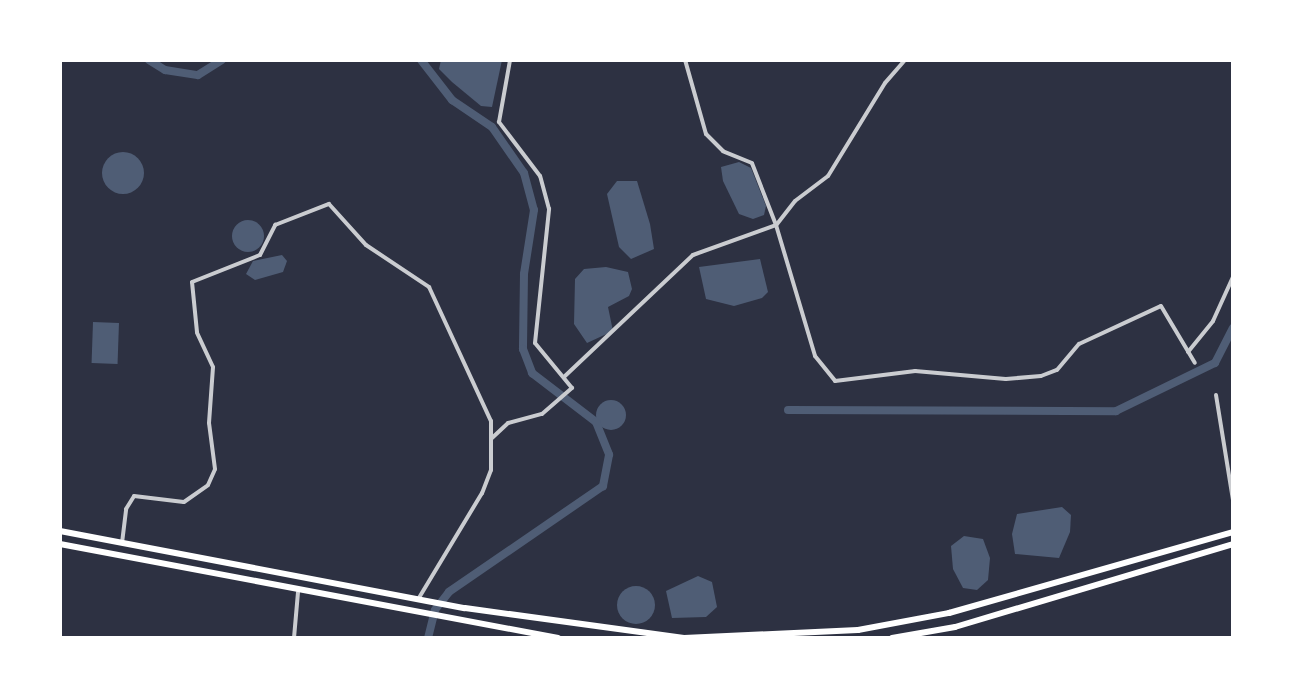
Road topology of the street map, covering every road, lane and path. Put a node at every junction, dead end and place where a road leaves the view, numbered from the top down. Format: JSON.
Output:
{"nodes":[{"id":1,"x":510,"y":60,"type":"edge"},
{"id":2,"x":685,"y":60,"type":"edge"},
{"id":3,"x":905,"y":60,"type":"edge"},
{"id":4,"x":776,"y":225,"type":"junction"},
{"id":5,"x":1233,"y":277,"type":"edge"},
{"id":6,"x":1188,"y":352,"type":"junction"},
{"id":7,"x":1195,"y":363,"type":"dead end"},
{"id":8,"x":565,"y":376,"type":"junction"},
{"id":9,"x":1216,"y":395,"type":"dead end"},
{"id":10,"x":492,"y":439,"type":"junction"},
{"id":11,"x":1233,"y":500,"type":"edge"},
{"id":12,"x":60,"y":531,"type":"edge"},
{"id":13,"x":1233,"y":532,"type":"edge"},
{"id":14,"x":122,"y":543,"type":"junction"},
{"id":15,"x":60,"y":544,"type":"edge"},
{"id":16,"x":1233,"y":544,"type":"edge"},
{"id":17,"x":298,"y":592,"type":"junction"},
{"id":18,"x":418,"y":600,"type":"junction"},
{"id":19,"x":294,"y":638,"type":"edge"},
{"id":20,"x":558,"y":638,"type":"edge"},
{"id":21,"x":892,"y":638,"type":"edge"}],
"edges":[{"from":1,"to":8,"type":"street"},
{"from":2,"to":4,"type":"street"},
{"from":3,"to":4,"type":"street"},
{"from":4,"to":6,"type":"street"},
{"from":4,"to":8,"type":"street"},
{"from":5,"to":6,"type":"street"},
{"from":6,"to":7,"type":"street"},
{"from":8,"to":10,"type":"street"},
{"from":9,"to":11,"type":"street"},
{"from":10,"to":14,"type":"street"},
{"from":10,"to":18,"type":"street"},
{"from":12,"to":14,"type":"highway"},
{"from":13,"to":18,"type":"highway"},
{"from":14,"to":18,"type":"highway"},
{"from":15,"to":17,"type":"highway"},
{"from":16,"to":21,"type":"highway"},
{"from":17,"to":19,"type":"street"},
{"from":17,"to":20,"type":"highway"}]}
